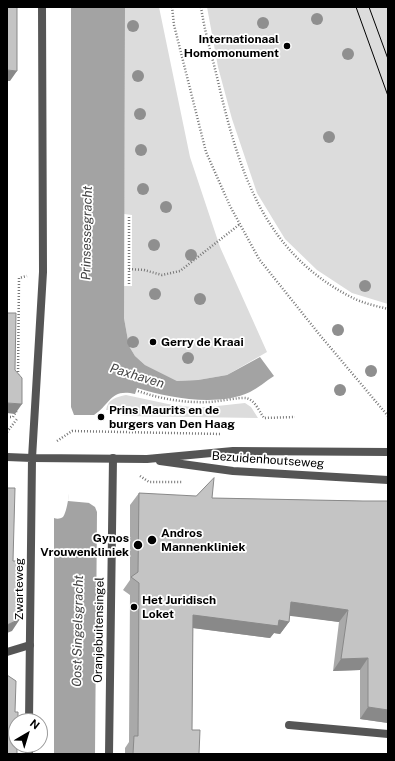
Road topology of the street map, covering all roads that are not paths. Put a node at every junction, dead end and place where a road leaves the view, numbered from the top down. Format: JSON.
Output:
{"nodes":[{"id":1,"x":42,"y":7,"type":"edge"},
{"id":2,"x":388,"y":452,"type":"edge"},
{"id":3,"x":7,"y":457,"type":"edge"},
{"id":4,"x":32,"y":458,"type":"junction"},
{"id":5,"x":113,"y":458,"type":"junction"},
{"id":6,"x":148,"y":459,"type":"junction"},
{"id":7,"x":388,"y":480,"type":"edge"},
{"id":8,"x":30,"y":645,"type":"junction"},
{"id":9,"x":7,"y":652,"type":"edge"},
{"id":10,"x":29,"y":713,"type":"edge"},
{"id":11,"x":289,"y":725,"type":"dead end"},
{"id":12,"x":388,"y":734,"type":"edge"},
{"id":13,"x":109,"y":754,"type":"edge"}],
"edges":[{"from":1,"to":4,"type":"street"},
{"from":2,"to":6,"type":"street","name":"Bezuidenhoutseweg"},
{"from":3,"to":4,"type":"street","name":"Bezuidenhoutseweg"},
{"from":4,"to":5,"type":"street","name":"Bezuidenhoutseweg"},
{"from":4,"to":8,"type":"street","name":"Zwarteweg"},
{"from":5,"to":6,"type":"street","name":"Bezuidenhoutseweg"},
{"from":5,"to":13,"type":"street","name":"Oranjebuitensingel"},
{"from":6,"to":7,"type":"street","name":"Bezuidenhoutseweg"},
{"from":8,"to":9,"type":"street"},
{"from":8,"to":10,"type":"street","name":"Zwarteweg"},
{"from":11,"to":12,"type":"street"}]}
